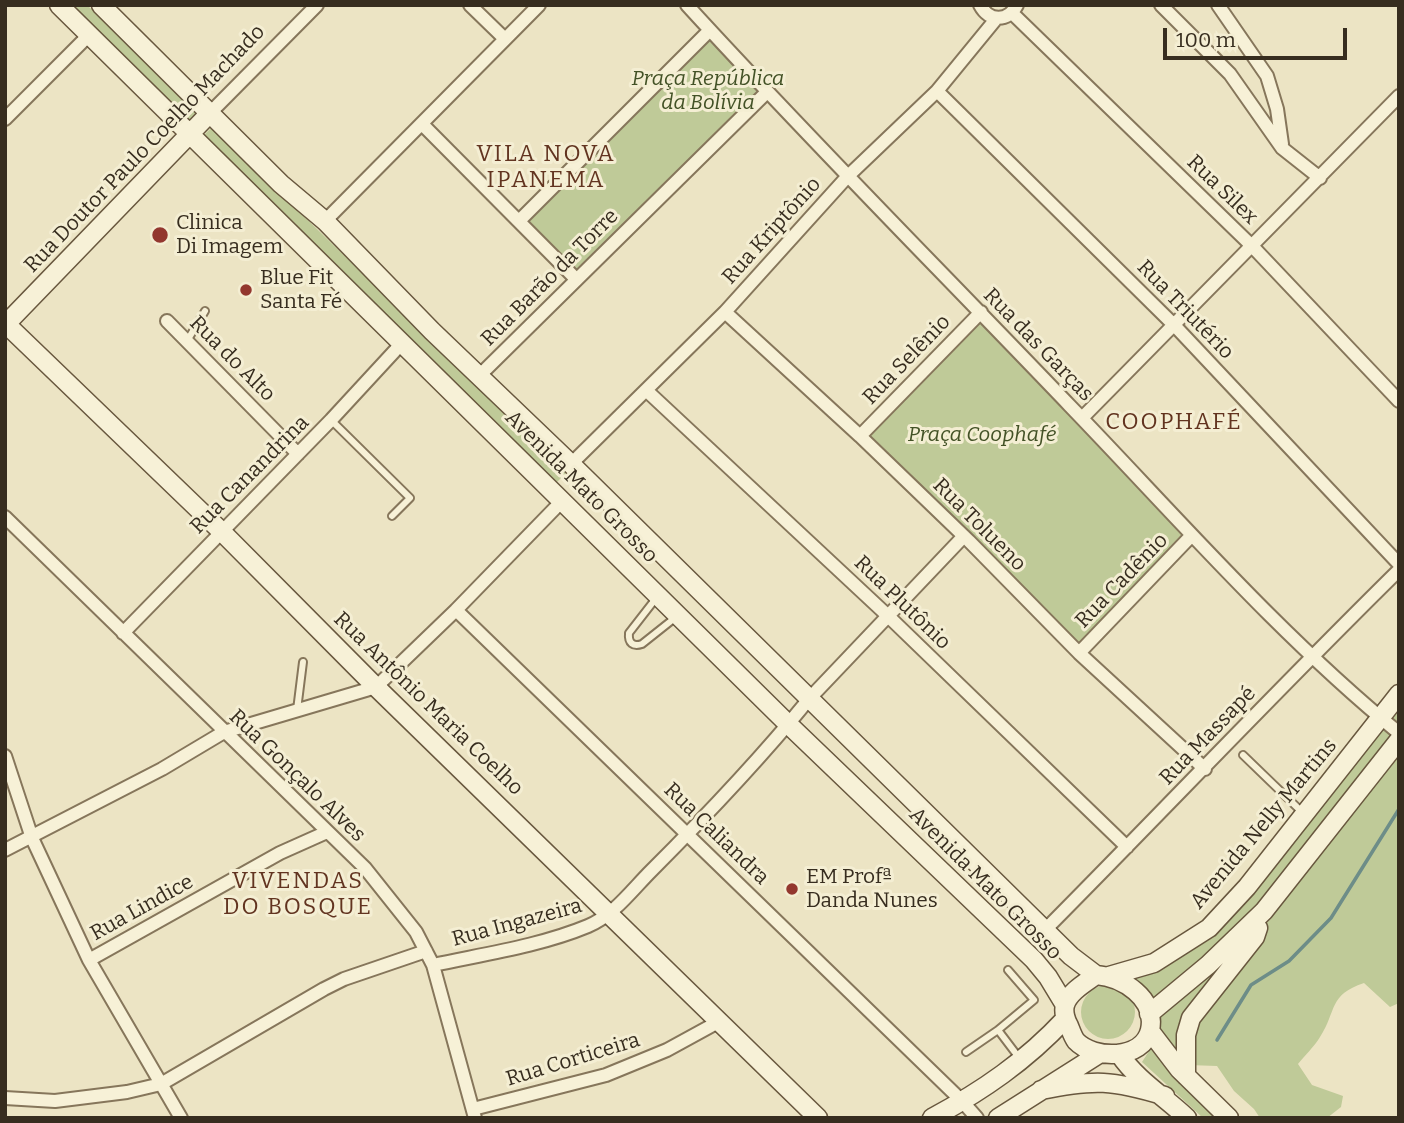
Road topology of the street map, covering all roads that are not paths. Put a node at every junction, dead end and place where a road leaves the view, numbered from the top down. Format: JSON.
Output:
{"nodes":[{"id":1,"x":59,"y":5,"type":"edge"},
{"id":2,"x":317,"y":5,"type":"edge"},
{"id":3,"x":470,"y":5,"type":"edge"},
{"id":4,"x":538,"y":5,"type":"edge"},
{"id":5,"x":687,"y":5,"type":"edge"},
{"id":6,"x":980,"y":5,"type":"edge"},
{"id":7,"x":1161,"y":5,"type":"edge"},
{"id":8,"x":1218,"y":5,"type":"edge"},
{"id":9,"x":107,"y":7,"type":"edge"},
{"id":10,"x":1015,"y":9,"type":"edge"},
{"id":11,"x":996,"y":19,"type":"junction"},
{"id":12,"x":710,"y":30,"type":"junction"},
{"id":13,"x":90,"y":34,"type":"junction"},
{"id":14,"x":505,"y":39,"type":"junction"},
{"id":15,"x":937,"y":91,"type":"junction"},
{"id":16,"x":767,"y":92,"type":"junction"},
{"id":17,"x":1399,"y":96,"type":"edge"},
{"id":18,"x":210,"y":113,"type":"junction"},
{"id":19,"x":5,"y":119,"type":"edge"},
{"id":20,"x":422,"y":124,"type":"junction"},
{"id":21,"x":189,"y":135,"type":"junction"},
{"id":22,"x":1282,"y":148,"type":"junction"},
{"id":23,"x":847,"y":177,"type":"junction"},
{"id":24,"x":1320,"y":178,"type":"junction"},
{"id":25,"x":325,"y":221,"type":"junction"},
{"id":26,"x":519,"y":221,"type":"junction"},
{"id":27,"x":1253,"y":247,"type":"junction"},
{"id":28,"x":576,"y":279,"type":"junction"},
{"id":29,"x":205,"y":311,"type":"dead end"},
{"id":30,"x":725,"y":312,"type":"junction"},
{"id":31,"x":981,"y":312,"type":"junction"},
{"id":32,"x":167,"y":321,"type":"dead end"},
{"id":33,"x":6,"y":324,"type":"edge"},
{"id":34,"x":1175,"y":326,"type":"junction"},
{"id":35,"x":432,"y":331,"type":"junction"},
{"id":36,"x":187,"y":341,"type":"junction"},
{"id":37,"x":403,"y":342,"type":"junction"},
{"id":38,"x":480,"y":375,"type":"junction"},
{"id":39,"x":647,"y":391,"type":"junction"},
{"id":40,"x":1399,"y":401,"type":"edge"},
{"id":41,"x":1082,"y":418,"type":"junction"},
{"id":42,"x":331,"y":420,"type":"junction"},
{"id":43,"x":860,"y":436,"type":"junction"},
{"id":44,"x":298,"y":454,"type":"junction"},
{"id":45,"x":571,"y":464,"type":"junction"},
{"id":46,"x":533,"y":472,"type":"junction"},
{"id":47,"x":563,"y":500,"type":"junction"},
{"id":48,"x":392,"y":516,"type":"dead end"},
{"id":49,"x":5,"y":517,"type":"edge"},
{"id":50,"x":221,"y":531,"type":"junction"},
{"id":51,"x":1192,"y":535,"type":"junction"},
{"id":52,"x":964,"y":536,"type":"junction"},
{"id":53,"x":1399,"y":564,"type":"edge"},
{"id":54,"x":1399,"y":570,"type":"edge"},
{"id":55,"x":659,"y":596,"type":"junction"},
{"id":56,"x":456,"y":610,"type":"junction"},
{"id":57,"x":678,"y":615,"type":"junction"},
{"id":58,"x":887,"y":615,"type":"junction"},
{"id":59,"x":123,"y":633,"type":"junction"},
{"id":60,"x":1079,"y":653,"type":"junction"},
{"id":61,"x":1311,"y":656,"type":"junction"},
{"id":62,"x":303,"y":662,"type":"dead end"},
{"id":63,"x":376,"y":687,"type":"junction"},
{"id":64,"x":1399,"y":694,"type":"edge"},
{"id":65,"x":809,"y":699,"type":"junction"},
{"id":66,"x":297,"y":710,"type":"junction"},
{"id":67,"x":1380,"y":718,"type":"junction"},
{"id":68,"x":789,"y":725,"type":"junction"},
{"id":69,"x":224,"y":732,"type":"junction"},
{"id":70,"x":1399,"y":733,"type":"edge"},
{"id":71,"x":1399,"y":740,"type":"edge"},
{"id":72,"x":1243,"y":755,"type":"dead end"},
{"id":73,"x":5,"y":756,"type":"edge"},
{"id":74,"x":1205,"y":769,"type":"junction"},
{"id":75,"x":1305,"y":814,"type":"junction"},
{"id":76,"x":327,"y":832,"type":"junction"},
{"id":77,"x":688,"y":834,"type":"junction"},
{"id":78,"x":32,"y":838,"type":"junction"},
{"id":79,"x":1127,"y":847,"type":"junction"},
{"id":80,"x":5,"y":850,"type":"edge"},
{"id":81,"x":1264,"y":911,"type":"junction"},
{"id":82,"x":610,"y":913,"type":"junction"},
{"id":83,"x":1045,"y":930,"type":"junction"},
{"id":84,"x":426,"y":951,"type":"junction"},
{"id":85,"x":89,"y":960,"type":"junction"},
{"id":86,"x":433,"y":965,"type":"junction"},
{"id":87,"x":1008,"y":970,"type":"dead end"},
{"id":88,"x":1102,"y":976,"type":"junction"},
{"id":89,"x":1065,"y":1012,"type":"junction"},
{"id":90,"x":720,"y":1021,"type":"junction"},
{"id":91,"x":1149,"y":1023,"type":"junction"},
{"id":92,"x":998,"y":1030,"type":"junction"},
{"id":93,"x":966,"y":1052,"type":"dead end"},
{"id":94,"x":1098,"y":1054,"type":"junction"},
{"id":95,"x":1120,"y":1055,"type":"junction"},
{"id":96,"x":1022,"y":1060,"type":"junction"},
{"id":97,"x":1186,"y":1076,"type":"junction"},
{"id":98,"x":161,"y":1084,"type":"junction"},
{"id":99,"x":1041,"y":1090,"type":"junction"},
{"id":100,"x":1165,"y":1096,"type":"junction"},
{"id":101,"x":5,"y":1098,"type":"edge"},
{"id":102,"x":962,"y":1101,"type":"junction"},
{"id":103,"x":474,"y":1114,"type":"edge"},
{"id":104,"x":181,"y":1118,"type":"edge"},
{"id":105,"x":818,"y":1118,"type":"edge"},
{"id":106,"x":932,"y":1118,"type":"edge"},
{"id":107,"x":977,"y":1118,"type":"edge"},
{"id":108,"x":998,"y":1118,"type":"edge"},
{"id":109,"x":1187,"y":1118,"type":"edge"},
{"id":110,"x":1229,"y":1118,"type":"edge"}],
"edges":[{"from":1,"to":13,"type":"main road","name":"Avenida Mato Grosso"},
{"from":2,"to":18,"type":"street","name":"Rua Doutor Paulo Coelho Machado"},
{"from":3,"to":14,"type":"street"},
{"from":4,"to":14,"type":"street"},
{"from":5,"to":12,"type":"street","name":"Rua das Garças"},
{"from":6,"to":11,"type":"street"},
{"from":7,"to":22,"type":"street"},
{"from":8,"to":22,"type":"street"},
{"from":9,"to":18,"type":"main road","name":"Avenida Mato Grosso"},
{"from":10,"to":11,"type":"street"},
{"from":10,"to":27,"type":"street","name":"Rua Silex"},
{"from":11,"to":15,"type":"street","name":"Rua Kriptônio"},
{"from":12,"to":16,"type":"street","name":"Rua das Garças"},
{"from":12,"to":26,"type":"street"},
{"from":13,"to":19,"type":"street"},
{"from":13,"to":21,"type":"main road","name":"Avenida Mato Grosso"},
{"from":14,"to":20,"type":"street"},
{"from":15,"to":23,"type":"street","name":"Rua Kriptônio"},
{"from":15,"to":34,"type":"street","name":"Rua Triutério"},
{"from":16,"to":23,"type":"street","name":"Rua das Garças"},
{"from":16,"to":28,"type":"street","name":"Rua Barão da Torre"},
{"from":17,"to":24,"type":"street"},
{"from":18,"to":21,"type":"main road","name":"Rua Doutor Paulo Coelho Machado"},
{"from":18,"to":25,"type":"main road","name":"Avenida Mato Grosso"},
{"from":20,"to":25,"type":"street"},
{"from":20,"to":26,"type":"street"},
{"from":21,"to":33,"type":"main road","name":"Rua Doutor Paulo Coelho Machado"},
{"from":21,"to":37,"type":"main road","name":"Avenida Mato Grosso"},
{"from":22,"to":24,"type":"street"},
{"from":23,"to":30,"type":"street","name":"Rua Kriptônio"},
{"from":23,"to":31,"type":"street","name":"Rua das Garças"},
{"from":24,"to":27,"type":"street"},
{"from":25,"to":35,"type":"main road","name":"Avenida Mato Grosso"},
{"from":26,"to":28,"type":"street"},
{"from":27,"to":34,"type":"street"},
{"from":27,"to":40,"type":"street","name":"Rua Silex"},
{"from":28,"to":38,"type":"street","name":"Rua Barão da Torre"},
{"from":29,"to":36,"type":"lane"},
{"from":30,"to":39,"type":"street","name":"Rua Kriptônio"},
{"from":30,"to":43,"type":"street","name":"Rua Tolueno"},
{"from":31,"to":41,"type":"street","name":"Rua das Garças"},
{"from":31,"to":43,"type":"street","name":"Rua Selênio"},
{"from":32,"to":36,"type":"street","name":"Rua do Alto"},
{"from":33,"to":50,"type":"main road","name":"Rua Antônio Maria Coelho"},
{"from":34,"to":41,"type":"street"},
{"from":34,"to":53,"type":"street","name":"Rua Triutério"},
{"from":35,"to":37,"type":"main road"},
{"from":35,"to":38,"type":"main road","name":"Avenida Mato Grosso"},
{"from":36,"to":44,"type":"street","name":"Rua do Alto"},
{"from":37,"to":42,"type":"street","name":"Rua Canandrina"},
{"from":37,"to":46,"type":"main road","name":"Avenida Mato Grosso"},
{"from":38,"to":45,"type":"main road","name":"Avenida Mato Grosso"},
{"from":39,"to":45,"type":"street","name":"Rua Kriptônio"},
{"from":39,"to":58,"type":"street","name":"Rua Plutônio"},
{"from":41,"to":51,"type":"street","name":"Rua das Garças"},
{"from":42,"to":44,"type":"street","name":"Rua Canandrina"},
{"from":42,"to":48,"type":"lane"},
{"from":43,"to":52,"type":"street","name":"Rua Tolueno"},
{"from":44,"to":50,"type":"street","name":"Rua Canandrina"},
{"from":45,"to":46,"type":"main road"},
{"from":45,"to":65,"type":"main road","name":"Avenida Mato Grosso"},
{"from":46,"to":47,"type":"main road","name":"Avenida Mato Grosso"},
{"from":47,"to":55,"type":"main road","name":"Avenida Mato Grosso"},
{"from":47,"to":56,"type":"street"},
{"from":49,"to":59,"type":"street","name":"Rua Gonçalo Alves"},
{"from":50,"to":59,"type":"street","name":"Rua Canandrina"},
{"from":50,"to":63,"type":"main road","name":"Rua Antônio Maria Coelho"},
{"from":51,"to":60,"type":"street","name":"Rua Cadênio"},
{"from":51,"to":61,"type":"street","name":"Rua das Garças"},
{"from":52,"to":58,"type":"street","name":"Rua Ingazeira"},
{"from":52,"to":60,"type":"street","name":"Rua Tolueno"},
{"from":54,"to":61,"type":"street","name":"Rua Massapé"},
{"from":55,"to":57,"type":"main road","name":"Avenida Mato Grosso"},
{"from":55,"to":57,"type":"lane"},
{"from":56,"to":63,"type":"street"},
{"from":56,"to":77,"type":"street","name":"Rua Caliandra"},
{"from":57,"to":68,"type":"main road","name":"Avenida Mato Grosso"},
{"from":58,"to":65,"type":"street","name":"Rua Ingazeira"},
{"from":58,"to":79,"type":"street","name":"Rua Plutônio"},
{"from":59,"to":69,"type":"street","name":"Rua Gonçalo Alves"},
{"from":60,"to":74,"type":"street","name":"Rua Tolueno"},
{"from":61,"to":67,"type":"street","name":"Rua das Garças"},
{"from":61,"to":74,"type":"street","name":"Rua Massapé"},
{"from":62,"to":66,"type":"lane"},
{"from":63,"to":66,"type":"street"},
{"from":63,"to":82,"type":"main road","name":"Rua Antônio Maria Coelho"},
{"from":64,"to":67,"type":"main road","name":"Avenida Nelly Martins"},
{"from":65,"to":68,"type":"street","name":"Rua Ingazeira"},
{"from":65,"to":83,"type":"main road","name":"Avenida Mato Grosso"},
{"from":66,"to":69,"type":"street"},
{"from":67,"to":70,"type":"street","name":"Rua das Garças"},
{"from":67,"to":75,"type":"main road","name":"Avenida Nelly Martins"},
{"from":68,"to":77,"type":"street","name":"Rua Ingazeira"},
{"from":68,"to":89,"type":"main road","name":"Avenida Mato Grosso"},
{"from":69,"to":76,"type":"street","name":"Rua Gonçalo Alves"},
{"from":69,"to":78,"type":"street"},
{"from":71,"to":81,"type":"main road"},
{"from":72,"to":75,"type":"lane"},
{"from":73,"to":78,"type":"street"},
{"from":74,"to":79,"type":"street","name":"Rua Massapé"},
{"from":75,"to":88,"type":"main road","name":"Avenida Nelly Martins"},
{"from":76,"to":84,"type":"street","name":"Rua Gonçalo Alves"},
{"from":76,"to":85,"type":"street","name":"Rua Lindice"},
{"from":77,"to":82,"type":"street","name":"Rua Ingazeira"},
{"from":77,"to":102,"type":"street","name":"Rua Caliandra"},
{"from":78,"to":80,"type":"street"},
{"from":78,"to":85,"type":"street"},
{"from":79,"to":83,"type":"street","name":"Rua Massapé"},
{"from":81,"to":91,"type":"main road"},
{"from":81,"to":97,"type":"main road"},
{"from":82,"to":86,"type":"street","name":"Rua Ingazeira"},
{"from":82,"to":90,"type":"main road","name":"Rua Antônio Maria Coelho"},
{"from":83,"to":88,"type":"main road","name":"Avenida Mato Grosso"},
{"from":84,"to":86,"type":"street","name":"Rua Gonçalo Alves"},
{"from":84,"to":98,"type":"street","name":"Rua Ingazeira"},
{"from":85,"to":98,"type":"street"},
{"from":86,"to":103,"type":"street","name":"Rua Gonçalo Alves"},
{"from":87,"to":92,"type":"lane"},
{"from":88,"to":89,"type":"main road"},
{"from":88,"to":91,"type":"main road"},
{"from":89,"to":94,"type":"main road"},
{"from":89,"to":96,"type":"main road"},
{"from":90,"to":103,"type":"street","name":"Rua Corticeira"},
{"from":90,"to":105,"type":"main road","name":"Rua Antônio Maria Coelho"},
{"from":91,"to":95,"type":"main road"},
{"from":91,"to":97,"type":"main road"},
{"from":92,"to":93,"type":"lane"},
{"from":92,"to":96,"type":"lane"},
{"from":94,"to":95,"type":"main road"},
{"from":94,"to":99,"type":"main road"},
{"from":95,"to":100,"type":"main road"},
{"from":96,"to":102,"type":"main road"},
{"from":97,"to":110,"type":"main road"},
{"from":98,"to":101,"type":"street","name":"Rua Ingazeira"},
{"from":98,"to":104,"type":"street"},
{"from":99,"to":100,"type":"main road"},
{"from":99,"to":108,"type":"main road"},
{"from":100,"to":109,"type":"main road"},
{"from":102,"to":106,"type":"main road"},
{"from":102,"to":107,"type":"street","name":"Rua Caliandra"}]}
